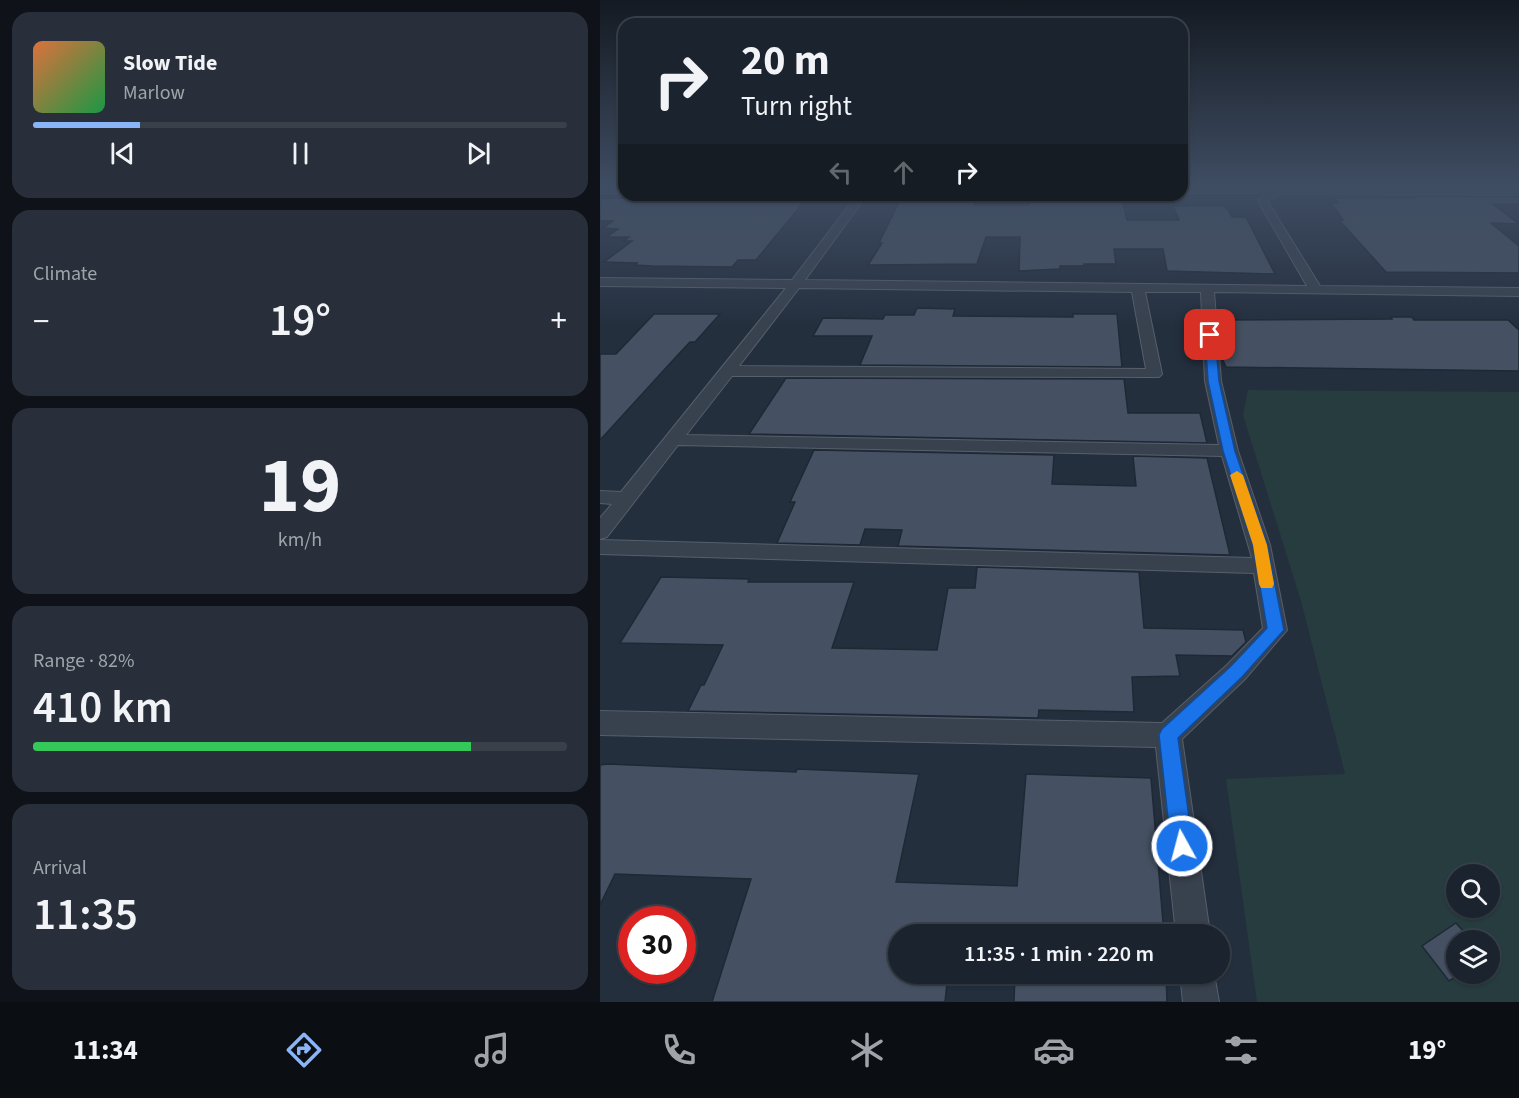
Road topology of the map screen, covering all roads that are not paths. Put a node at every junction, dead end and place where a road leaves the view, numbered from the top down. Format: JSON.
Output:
{"nodes":[{"id":1,"x":834,"y":233,"type":"edge"},
{"id":2,"x":1282,"y":233,"type":"edge"},
{"id":3,"x":600,"y":282,"type":"edge"},
{"id":4,"x":796,"y":284,"type":"junction"},
{"id":5,"x":1138,"y":288,"type":"junction"},
{"id":6,"x":1207,"y":289,"type":"junction"},
{"id":7,"x":1315,"y":290,"type":"junction"},
{"id":8,"x":1519,"y":292,"type":"edge"},
{"id":9,"x":727,"y":371,"type":"junction"},
{"id":10,"x":672,"y":440,"type":"junction"},
{"id":11,"x":1229,"y":451,"type":"junction"},
{"id":12,"x":600,"y":497,"type":"edge"},
{"id":13,"x":625,"y":498,"type":"junction"},
{"id":14,"x":600,"y":532,"type":"edge"},
{"id":15,"x":600,"y":547,"type":"edge"},
{"id":16,"x":1263,"y":566,"type":"junction"},
{"id":17,"x":600,"y":723,"type":"edge"},
{"id":18,"x":1168,"y":735,"type":"junction"},
{"id":19,"x":1192,"y":924,"type":"edge"},
{"id":20,"x":1198,"y":984,"type":"edge"},
{"id":21,"x":1201,"y":1002,"type":"edge"}],
"edges":[{"from":1,"to":4,"type":"street"},
{"from":2,"to":7,"type":"street"},
{"from":3,"to":4,"type":"street"},
{"from":4,"to":5,"type":"street"},
{"from":4,"to":9,"type":"street"},
{"from":5,"to":6,"type":"street"},
{"from":5,"to":9,"type":"street"},
{"from":6,"to":7,"type":"street"},
{"from":6,"to":11,"type":"street"},
{"from":7,"to":8,"type":"street"},
{"from":9,"to":10,"type":"street"},
{"from":10,"to":11,"type":"street"},
{"from":10,"to":13,"type":"street"},
{"from":11,"to":16,"type":"street"},
{"from":12,"to":13,"type":"street"},
{"from":13,"to":14,"type":"street"},
{"from":15,"to":16,"type":"street"},
{"from":16,"to":18,"type":"street"},
{"from":17,"to":18,"type":"street"},
{"from":18,"to":19,"type":"street"},
{"from":20,"to":21,"type":"street"}]}
